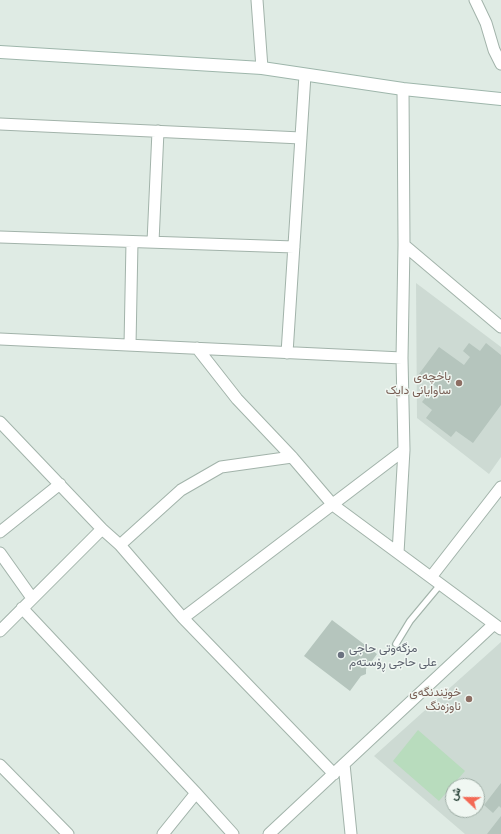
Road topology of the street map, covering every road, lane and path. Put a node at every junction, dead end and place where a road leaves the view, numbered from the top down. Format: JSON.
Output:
{"nodes":[{"id":1,"x":257,"y":0,"type":"edge"},
{"id":2,"x":475,"y":0,"type":"edge"},
{"id":3,"x":498,"y":49,"type":"edge"},
{"id":4,"x":0,"y":52,"type":"edge"},
{"id":5,"x":501,"y":64,"type":"edge"},
{"id":6,"x":262,"y":68,"type":"junction"},
{"id":7,"x":305,"y":75,"type":"junction"},
{"id":8,"x":403,"y":89,"type":"junction"},
{"id":9,"x":501,"y":99,"type":"edge"},
{"id":10,"x":0,"y":124,"type":"edge"},
{"id":11,"x":158,"y":131,"type":"junction"},
{"id":12,"x":301,"y":138,"type":"junction"},
{"id":13,"x":0,"y":237,"type":"edge"},
{"id":14,"x":132,"y":242,"type":"junction"},
{"id":15,"x":153,"y":242,"type":"junction"},
{"id":16,"x":404,"y":245,"type":"junction"},
{"id":17,"x":294,"y":247,"type":"junction"},
{"id":18,"x":501,"y":327,"type":"edge"},
{"id":19,"x":0,"y":339,"type":"edge"},
{"id":20,"x":130,"y":346,"type":"junction"},
{"id":21,"x":197,"y":348,"type":"junction"},
{"id":22,"x":287,"y":353,"type":"junction"},
{"id":23,"x":402,"y":358,"type":"junction"},
{"id":24,"x":0,"y":422,"type":"edge"},
{"id":25,"x":404,"y":450,"type":"junction"},
{"id":26,"x":292,"y":457,"type":"junction"},
{"id":27,"x":60,"y":484,"type":"junction"},
{"id":28,"x":501,"y":487,"type":"edge"},
{"id":29,"x":333,"y":505,"type":"junction"},
{"id":30,"x":102,"y":529,"type":"junction"},
{"id":31,"x":0,"y":532,"type":"edge"},
{"id":32,"x":120,"y":545,"type":"junction"},
{"id":33,"x":0,"y":553,"type":"edge"},
{"id":34,"x":398,"y":554,"type":"junction"},
{"id":35,"x":430,"y":577,"type":"junction"},
{"id":36,"x":440,"y":585,"type":"junction"},
{"id":37,"x":32,"y":598,"type":"junction"},
{"id":38,"x":22,"y":608,"type":"junction"},
{"id":39,"x":183,"y":618,"type":"junction"},
{"id":40,"x":498,"y":627,"type":"edge"},
{"id":41,"x":0,"y":631,"type":"edge"},
{"id":42,"x":396,"y":644,"type":"dead end"},
{"id":43,"x":344,"y":764,"type":"junction"},
{"id":44,"x":0,"y":765,"type":"edge"},
{"id":45,"x":334,"y":774,"type":"junction"},
{"id":46,"x":196,"y":793,"type":"junction"},
{"id":47,"x":68,"y":834,"type":"edge"},
{"id":48,"x":163,"y":834,"type":"edge"},
{"id":49,"x":233,"y":834,"type":"edge"},
{"id":50,"x":269,"y":834,"type":"edge"},
{"id":51,"x":351,"y":834,"type":"edge"}],
"edges":[{"from":1,"to":6,"type":"street"},
{"from":2,"to":3,"type":"street"},
{"from":3,"to":5,"type":"street"},
{"from":4,"to":6,"type":"street"},
{"from":6,"to":7,"type":"street"},
{"from":7,"to":8,"type":"street"},
{"from":7,"to":12,"type":"street"},
{"from":8,"to":9,"type":"street"},
{"from":8,"to":16,"type":"street"},
{"from":10,"to":11,"type":"street"},
{"from":11,"to":12,"type":"street"},
{"from":11,"to":15,"type":"street"},
{"from":12,"to":17,"type":"street"},
{"from":13,"to":14,"type":"street"},
{"from":14,"to":15,"type":"street"},
{"from":14,"to":20,"type":"street"},
{"from":15,"to":17,"type":"street"},
{"from":16,"to":18,"type":"street"},
{"from":16,"to":23,"type":"street"},
{"from":17,"to":22,"type":"street"},
{"from":19,"to":20,"type":"street"},
{"from":20,"to":21,"type":"street"},
{"from":21,"to":22,"type":"street"},
{"from":21,"to":26,"type":"street"},
{"from":22,"to":23,"type":"street"},
{"from":23,"to":25,"type":"street"},
{"from":24,"to":27,"type":"street"},
{"from":25,"to":29,"type":"street"},
{"from":25,"to":34,"type":"street"},
{"from":26,"to":29,"type":"street"},
{"from":26,"to":32,"type":"street"},
{"from":27,"to":30,"type":"street"},
{"from":27,"to":31,"type":"street"},
{"from":28,"to":35,"type":"street"},
{"from":29,"to":34,"type":"street"},
{"from":29,"to":39,"type":"street"},
{"from":30,"to":32,"type":"street"},
{"from":30,"to":37,"type":"street"},
{"from":32,"to":39,"type":"street"},
{"from":33,"to":37,"type":"street"},
{"from":34,"to":35,"type":"street"},
{"from":35,"to":36,"type":"street"},
{"from":36,"to":40,"type":"street"},
{"from":36,"to":42,"type":"lane"},
{"from":37,"to":38,"type":"street"},
{"from":38,"to":41,"type":"street"},
{"from":38,"to":46,"type":"street"},
{"from":39,"to":45,"type":"street"},
{"from":40,"to":43,"type":"street"},
{"from":43,"to":45,"type":"street"},
{"from":43,"to":51,"type":"street"},
{"from":44,"to":47,"type":"street"},
{"from":45,"to":50,"type":"street"},
{"from":46,"to":48,"type":"street"},
{"from":46,"to":49,"type":"street"}]}
